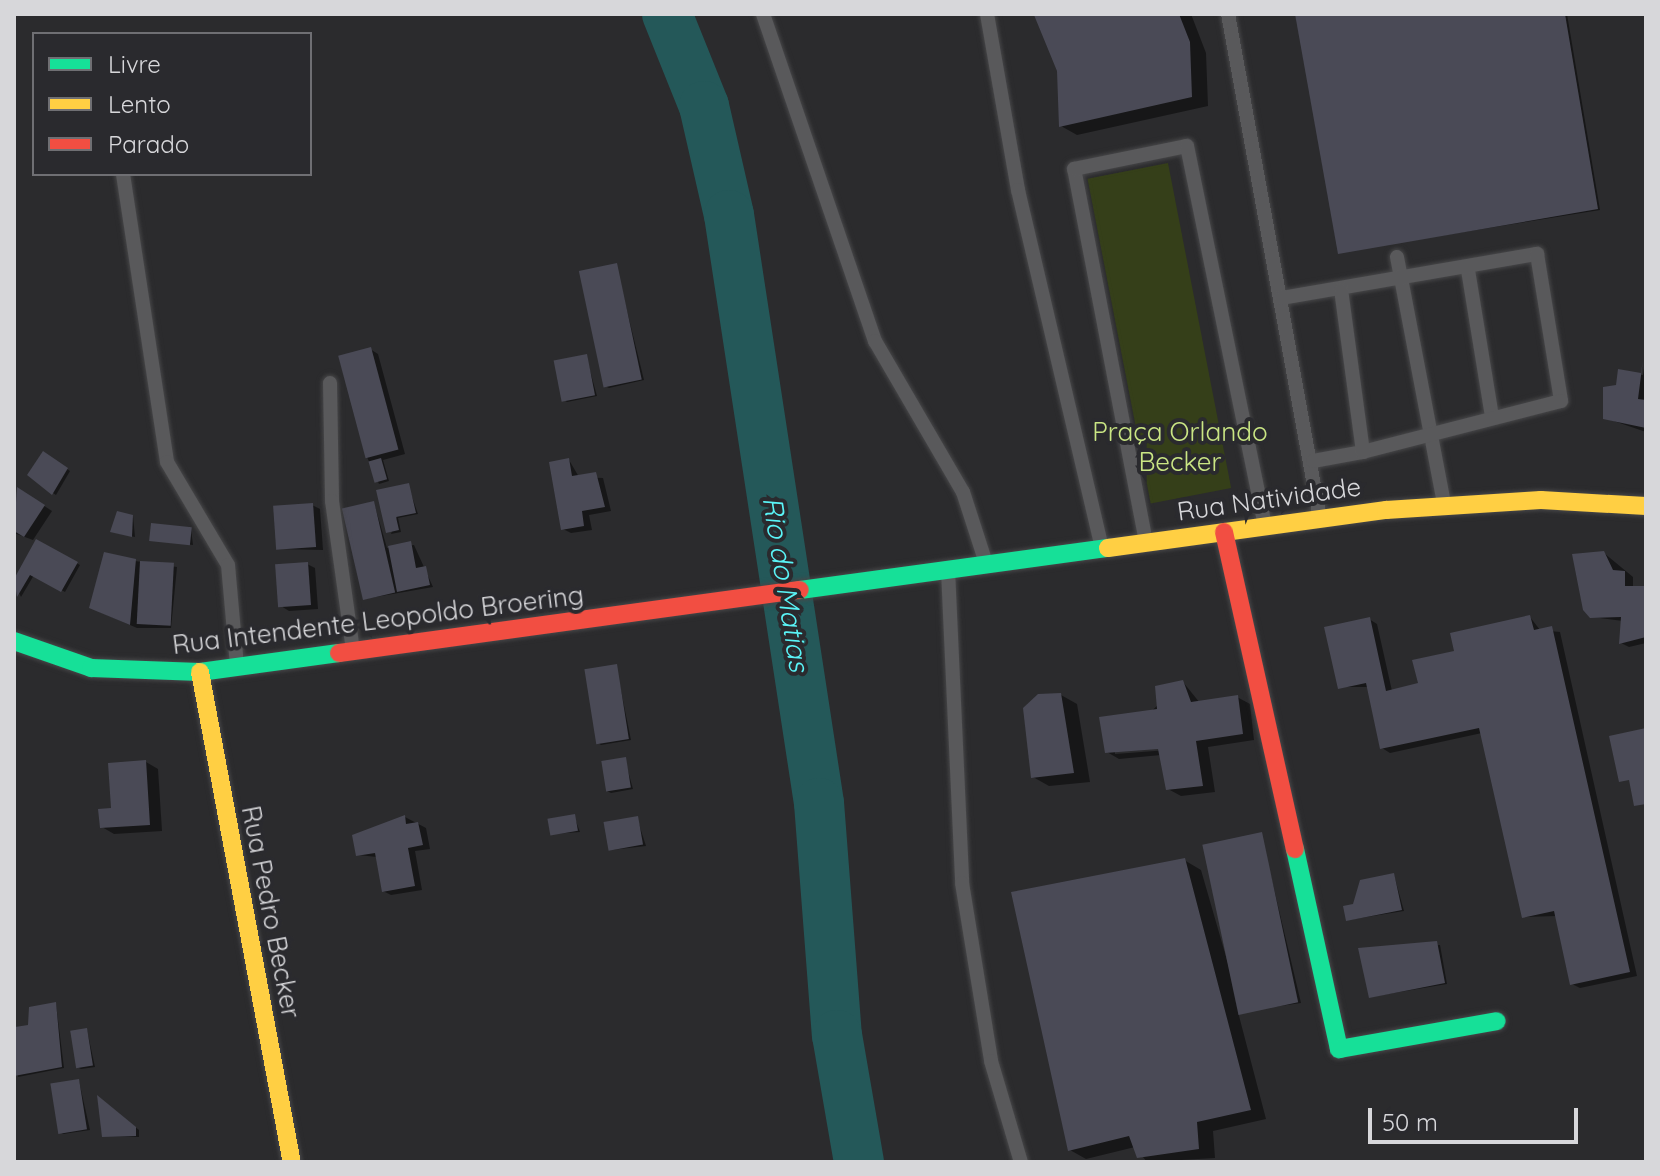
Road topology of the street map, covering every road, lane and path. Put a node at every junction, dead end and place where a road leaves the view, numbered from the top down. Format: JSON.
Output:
{"nodes":[{"id":1,"x":763,"y":14,"type":"edge"},
{"id":2,"x":987,"y":14,"type":"edge"},
{"id":3,"x":1228,"y":14,"type":"edge"},
{"id":4,"x":123,"y":176,"type":"edge"},
{"id":5,"x":1397,"y":257,"type":"dead end"},
{"id":6,"x":1468,"y":270,"type":"junction"},
{"id":7,"x":1402,"y":283,"type":"junction"},
{"id":8,"x":1341,"y":290,"type":"junction"},
{"id":9,"x":1282,"y":298,"type":"junction"},
{"id":10,"x":330,"y":383,"type":"dead end"},
{"id":11,"x":1492,"y":416,"type":"junction"},
{"id":12,"x":1431,"y":434,"type":"junction"},
{"id":13,"x":1363,"y":452,"type":"junction"},
{"id":14,"x":1313,"y":461,"type":"junction"},
{"id":15,"x":1444,"y":504,"type":"junction"},
{"id":16,"x":1646,"y":506,"type":"edge"},
{"id":17,"x":1321,"y":518,"type":"junction"},
{"id":18,"x":1265,"y":526,"type":"junction"},
{"id":19,"x":1224,"y":532,"type":"junction"},
{"id":20,"x":1146,"y":543,"type":"junction"},
{"id":21,"x":1102,"y":549,"type":"junction"},
{"id":22,"x":986,"y":565,"type":"junction"},
{"id":23,"x":948,"y":570,"type":"junction"},
{"id":24,"x":902,"y":576,"type":"joint"},
{"id":25,"x":14,"y":641,"type":"edge"},
{"id":26,"x":353,"y":651,"type":"junction"},
{"id":27,"x":237,"y":667,"type":"junction"},
{"id":28,"x":200,"y":672,"type":"junction"},
{"id":29,"x":1497,"y":1021,"type":"dead end"},
{"id":30,"x":292,"y":1162,"type":"edge"},
{"id":31,"x":1021,"y":1162,"type":"edge"}],
"edges":[{"from":1,"to":22,"type":"lane"},
{"from":2,"to":21,"type":"lane"},
{"from":3,"to":9,"type":"lane"},
{"from":4,"to":27,"type":"lane"},
{"from":5,"to":7,"type":"lane"},
{"from":6,"to":7,"type":"lane"},
{"from":6,"to":11,"type":"lane"},
{"from":6,"to":11,"type":"lane"},
{"from":7,"to":8,"type":"lane"},
{"from":7,"to":12,"type":"lane"},
{"from":8,"to":9,"type":"lane"},
{"from":8,"to":13,"type":"lane"},
{"from":9,"to":14,"type":"lane"},
{"from":10,"to":26,"type":"lane"},
{"from":11,"to":12,"type":"lane"},
{"from":12,"to":13,"type":"lane"},
{"from":12,"to":15,"type":"lane"},
{"from":13,"to":14,"type":"lane"},
{"from":14,"to":17,"type":"lane"},
{"from":15,"to":16,"type":"main road","name":"Rua Natividade"},
{"from":15,"to":17,"type":"main road","name":"Rua Natividade"},
{"from":17,"to":18,"type":"main road","name":"Rua Natividade"},
{"from":18,"to":19,"type":"main road","name":"Rua Natividade"},
{"from":18,"to":20,"type":"lane"},
{"from":19,"to":20,"type":"main road","name":"Rua Natividade"},
{"from":19,"to":29,"type":"main road"},
{"from":20,"to":21,"type":"main road","name":"Rua Natividade"},
{"from":21,"to":22,"type":"main road","name":"Rua Natividade"},
{"from":22,"to":23,"type":"main road","name":"Rua Natividade"},
{"from":23,"to":24,"type":"main road","name":"Rua Natividade"},
{"from":23,"to":31,"type":"lane"},
{"from":24,"to":26,"type":"main road","name":"Rua Intendente Leopoldo Broering"},
{"from":25,"to":28,"type":"main road","name":"Rua Intendente Leopoldo Broering"},
{"from":26,"to":27,"type":"main road","name":"Rua Intendente Leopoldo Broering"},
{"from":27,"to":28,"type":"main road","name":"Rua Intendente Leopoldo Broering"},
{"from":28,"to":30,"type":"main road","name":"Rua Pedro Becker"}]}
